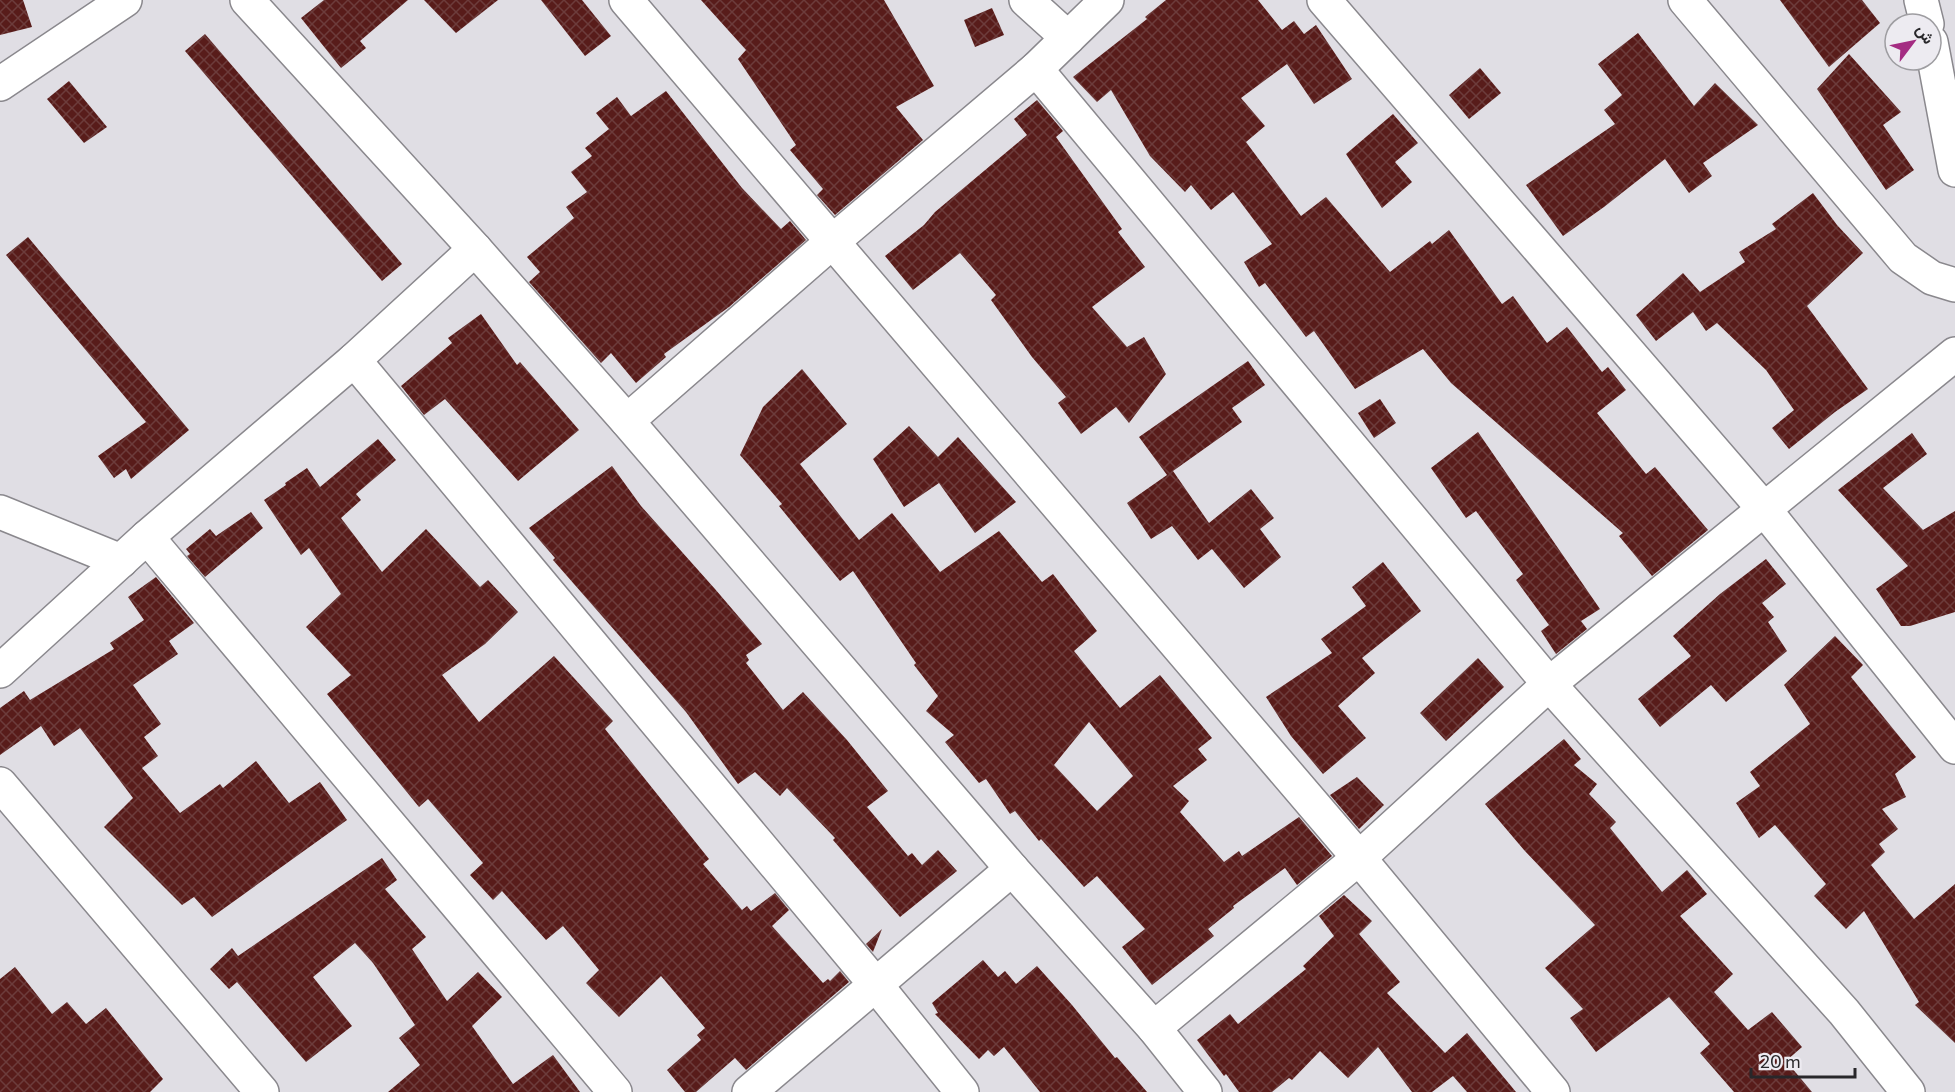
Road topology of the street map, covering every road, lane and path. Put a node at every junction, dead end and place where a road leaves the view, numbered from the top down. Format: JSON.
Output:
{"nodes":[{"id":1,"x":125,"y":0,"type":"edge"},
{"id":2,"x":247,"y":0,"type":"edge"},
{"id":3,"x":626,"y":0,"type":"edge"},
{"id":4,"x":1026,"y":0,"type":"edge"},
{"id":5,"x":1107,"y":0,"type":"edge"},
{"id":6,"x":1324,"y":0,"type":"edge"},
{"id":7,"x":1685,"y":0,"type":"edge"},
{"id":8,"x":1068,"y":38,"type":"junction"},
{"id":9,"x":1036,"y":69,"type":"junction"},
{"id":10,"x":1937,"y":72,"type":"edge"},
{"id":11,"x":0,"y":84,"type":"edge"},
{"id":12,"x":1955,"y":170,"type":"edge"},
{"id":13,"x":832,"y":242,"type":"junction"},
{"id":14,"x":475,"y":249,"type":"junction"},
{"id":15,"x":1955,"y":285,"type":"edge"},
{"id":16,"x":1955,"y":354,"type":"edge"},
{"id":17,"x":354,"y":360,"type":"junction"},
{"id":18,"x":627,"y":421,"type":"junction"},
{"id":19,"x":1764,"y":509,"type":"junction"},
{"id":20,"x":0,"y":512,"type":"edge"},
{"id":21,"x":147,"y":537,"type":"junction"},
{"id":22,"x":121,"y":561,"type":"junction"},
{"id":23,"x":0,"y":671,"type":"edge"},
{"id":24,"x":1549,"y":684,"type":"junction"},
{"id":25,"x":1955,"y":747,"type":"edge"},
{"id":26,"x":0,"y":784,"type":"edge"},
{"id":27,"x":1359,"y":858,"type":"junction"},
{"id":28,"x":1012,"y":869,"type":"junction"},
{"id":29,"x":876,"y":985,"type":"junction"},
{"id":30,"x":1154,"y":1028,"type":"junction"},
{"id":31,"x":262,"y":1092,"type":"edge"},
{"id":32,"x":615,"y":1092,"type":"edge"},
{"id":33,"x":749,"y":1092,"type":"edge"},
{"id":34,"x":962,"y":1092,"type":"edge"},
{"id":35,"x":1205,"y":1092,"type":"edge"},
{"id":36,"x":1553,"y":1092,"type":"edge"},
{"id":37,"x":1908,"y":1092,"type":"edge"}],
"edges":[{"from":1,"to":11,"type":"street"},
{"from":2,"to":14,"type":"street"},
{"from":3,"to":13,"type":"street"},
{"from":4,"to":8,"type":"street"},
{"from":5,"to":8,"type":"street"},
{"from":6,"to":19,"type":"street"},
{"from":7,"to":15,"type":"street"},
{"from":8,"to":9,"type":"street"},
{"from":9,"to":13,"type":"street"},
{"from":9,"to":24,"type":"street"},
{"from":10,"to":12,"type":"street"},
{"from":13,"to":18,"type":"street"},
{"from":13,"to":27,"type":"street"},
{"from":14,"to":17,"type":"street"},
{"from":14,"to":18,"type":"street"},
{"from":16,"to":19,"type":"street"},
{"from":17,"to":21,"type":"street"},
{"from":17,"to":29,"type":"street"},
{"from":18,"to":28,"type":"street"},
{"from":19,"to":24,"type":"street"},
{"from":19,"to":25,"type":"street"},
{"from":20,"to":22,"type":"street"},
{"from":21,"to":22,"type":"street"},
{"from":21,"to":32,"type":"street"},
{"from":22,"to":23,"type":"street"},
{"from":24,"to":27,"type":"street"},
{"from":24,"to":37,"type":"street"},
{"from":26,"to":31,"type":"street"},
{"from":27,"to":30,"type":"street"},
{"from":27,"to":36,"type":"street"},
{"from":28,"to":29,"type":"street"},
{"from":28,"to":30,"type":"street"},
{"from":29,"to":33,"type":"street"},
{"from":29,"to":34,"type":"street"},
{"from":30,"to":35,"type":"street"}]}
